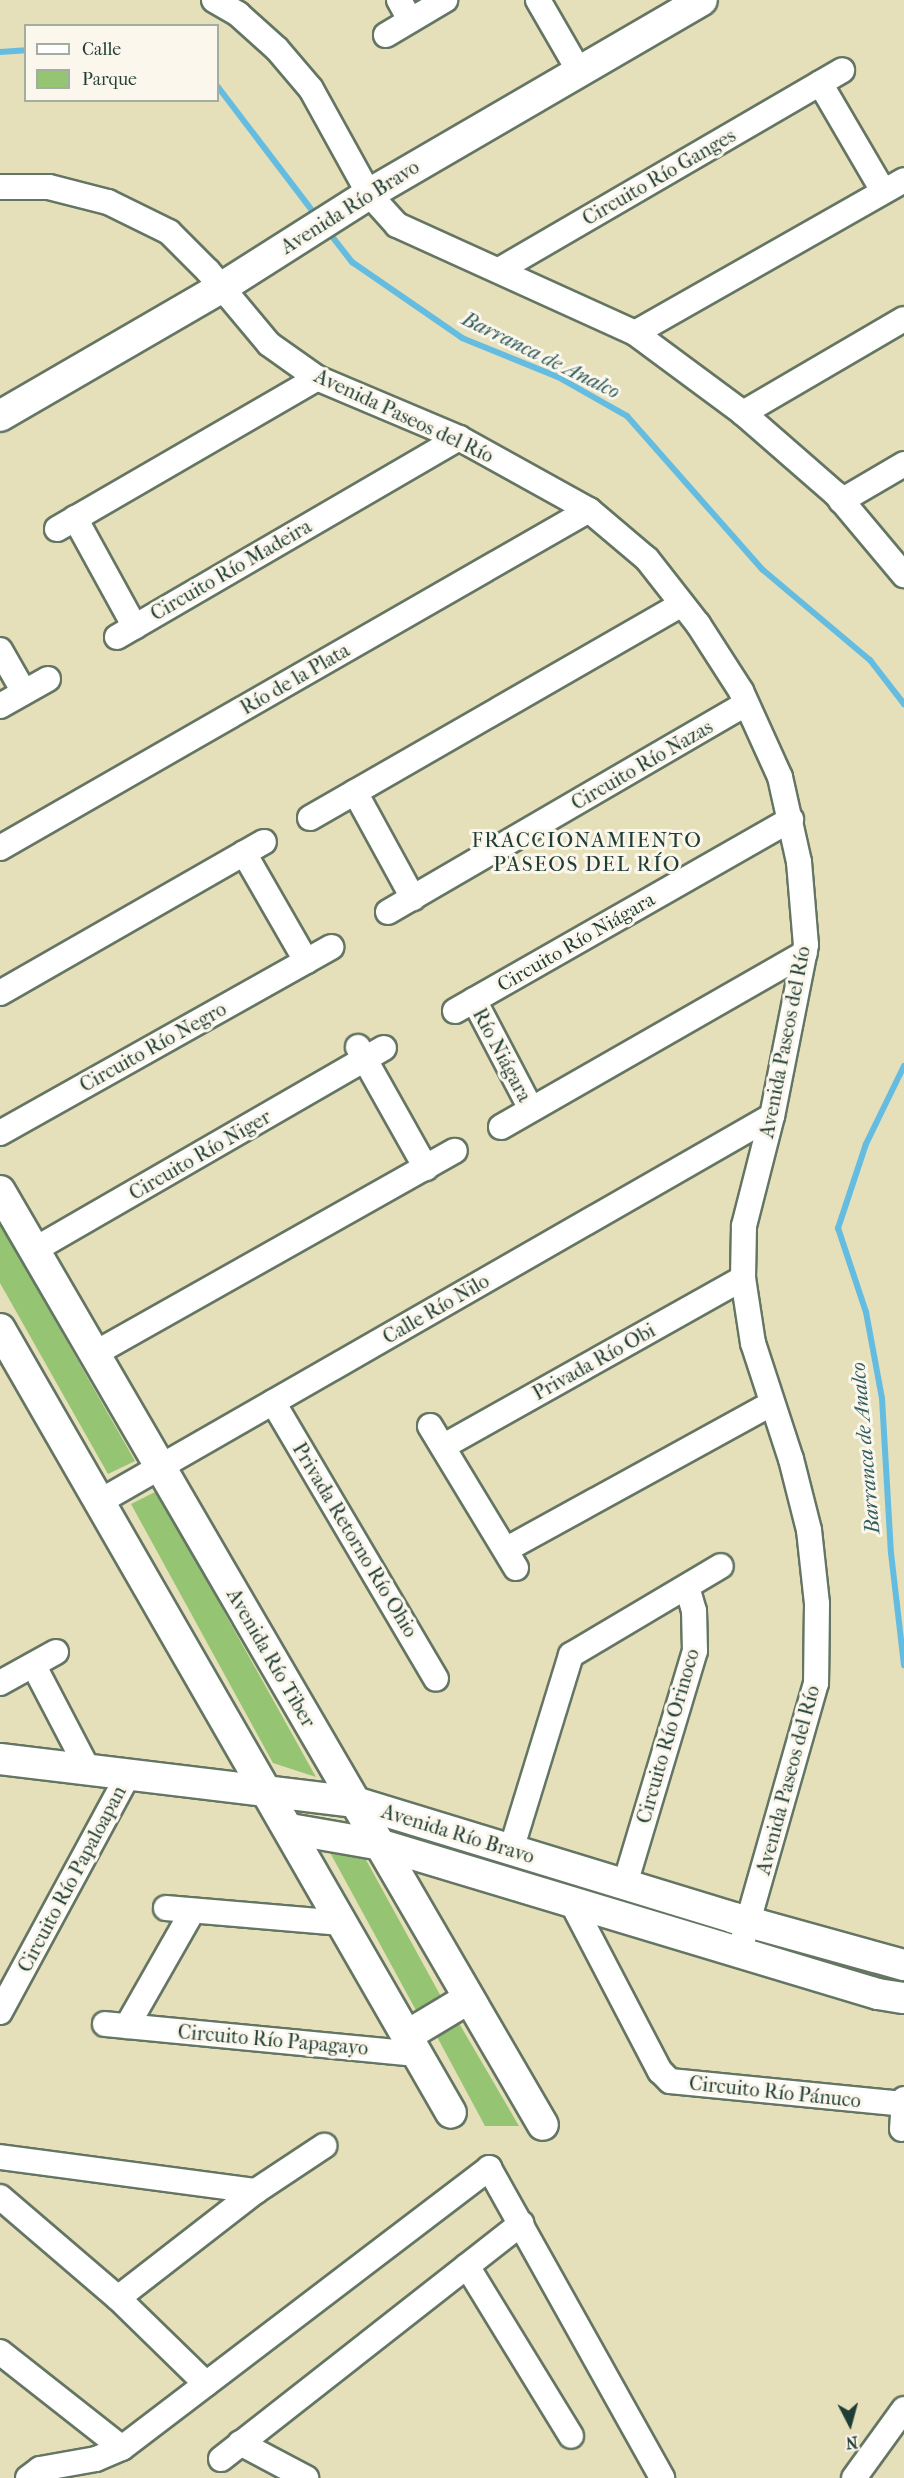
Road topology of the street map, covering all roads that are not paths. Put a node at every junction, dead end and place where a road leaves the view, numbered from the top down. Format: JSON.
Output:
{"nodes":[{"id":1,"x":214,"y":0,"type":"edge"},
{"id":2,"x":445,"y":0,"type":"edge"},
{"id":3,"x":538,"y":0,"type":"edge"},
{"id":4,"x":702,"y":0,"type":"edge"},
{"id":5,"x":405,"y":10,"type":"edge"},
{"id":6,"x":386,"y":35,"type":"dead end"},
{"id":7,"x":842,"y":70,"type":"dead end"},
{"id":8,"x":579,"y":71,"type":"junction"},
{"id":9,"x":820,"y":83,"type":"junction"},
{"id":10,"x":904,"y":180,"type":"edge"},
{"id":11,"x":0,"y":187,"type":"edge"},
{"id":12,"x":883,"y":191,"type":"junction"},
{"id":13,"x":359,"y":200,"type":"junction"},
{"id":14,"x":499,"y":270,"type":"junction"},
{"id":15,"x":231,"y":282,"type":"junction"},
{"id":16,"x":904,"y":320,"type":"edge"},
{"id":17,"x":636,"y":333,"type":"junction"},
{"id":18,"x":317,"y":378,"type":"junction"},
{"id":19,"x":743,"y":413,"type":"junction"},
{"id":20,"x":0,"y":416,"type":"edge"},
{"id":21,"x":459,"y":438,"type":"junction"},
{"id":22,"x":904,"y":464,"type":"edge"},
{"id":23,"x":842,"y":501,"type":"junction"},
{"id":24,"x":589,"y":510,"type":"junction"},
{"id":25,"x":904,"y":575,"type":"edge"},
{"id":26,"x":682,"y":604,"type":"junction"},
{"id":27,"x":0,"y":650,"type":"edge"},
{"id":28,"x":48,"y":679,"type":"dead end"},
{"id":29,"x":24,"y":693,"type":"junction"},
{"id":30,"x":746,"y":704,"type":"junction"},
{"id":31,"x":0,"y":706,"type":"edge"},
{"id":32,"x":355,"y":792,"type":"junction"},
{"id":33,"x":310,"y":818,"type":"dead end"},
{"id":34,"x":791,"y":819,"type":"junction"},
{"id":35,"x":0,"y":848,"type":"edge"},
{"id":36,"x":413,"y":898,"type":"junction"},
{"id":37,"x":388,"y":912,"type":"dead end"},
{"id":38,"x":331,"y":947,"type":"dead end"},
{"id":39,"x":805,"y":953,"type":"junction"},
{"id":40,"x":306,"y":962,"type":"junction"},
{"id":41,"x":0,"y":993,"type":"edge"},
{"id":42,"x":464,"y":1006,"type":"joint"},
{"id":43,"x":531,"y":1109,"type":"junction"},
{"id":44,"x":772,"y":1116,"type":"junction"},
{"id":45,"x":501,"y":1127,"type":"dead end"},
{"id":46,"x":0,"y":1133,"type":"edge"},
{"id":47,"x":455,"y":1152,"type":"dead end"},
{"id":48,"x":426,"y":1168,"type":"junction"},
{"id":49,"x":0,"y":1191,"type":"edge"},
{"id":50,"x":34,"y":1250,"type":"junction"},
{"id":51,"x":743,"y":1278,"type":"junction"},
{"id":52,"x":0,"y":1329,"type":"edge"},
{"id":53,"x":94,"y":1354,"type":"junction"},
{"id":54,"x":273,"y":1402,"type":"junction"},
{"id":55,"x":771,"y":1404,"type":"junction"},
{"id":56,"x":430,"y":1426,"type":"dead end"},
{"id":57,"x":444,"y":1446,"type":"junction"},
{"id":58,"x":160,"y":1468,"type":"junction"},
{"id":59,"x":99,"y":1502,"type":"junction"},
{"id":60,"x":721,"y":1566,"type":"dead end"},
{"id":61,"x":687,"y":1587,"type":"junction"},
{"id":62,"x":56,"y":1652,"type":"dead end"},
{"id":63,"x":34,"y":1666,"type":"junction"},
{"id":64,"x":436,"y":1678,"type":"dead end"},
{"id":65,"x":0,"y":1683,"type":"edge"},
{"id":66,"x":0,"y":1759,"type":"edge"},
{"id":67,"x":89,"y":1771,"type":"junction"},
{"id":68,"x":127,"y":1777,"type":"junction"},
{"id":69,"x":268,"y":1790,"type":"junction"},
{"id":70,"x":355,"y":1802,"type":"junction"},
{"id":71,"x":290,"y":1829,"type":"junction"},
{"id":72,"x":382,"y":1845,"type":"junction"},
{"id":73,"x":511,"y":1850,"type":"junction"},
{"id":74,"x":625,"y":1884,"type":"junction"},
{"id":75,"x":572,"y":1903,"type":"junction"},
{"id":76,"x":166,"y":1908,"type":"dead end"},
{"id":77,"x":192,"y":1912,"type":"junction"},
{"id":78,"x":341,"y":1923,"type":"junction"},
{"id":79,"x":744,"y":1936,"type":"junction"},
{"id":80,"x":904,"y":1965,"type":"edge"},
{"id":81,"x":904,"y":1998,"type":"edge"},
{"id":82,"x":468,"y":1999,"type":"junction"},
{"id":83,"x":0,"y":2012,"type":"edge"},
{"id":84,"x":413,"y":2044,"type":"junction"},
{"id":85,"x":904,"y":2099,"type":"edge"},
{"id":86,"x":903,"y":2104,"type":"edge"},
{"id":87,"x":451,"y":2113,"type":"dead end"},
{"id":88,"x":543,"y":2125,"type":"dead end"},
{"id":89,"x":902,"y":2129,"type":"dead end"},
{"id":90,"x":324,"y":2146,"type":"dead end"},
{"id":91,"x":0,"y":2157,"type":"edge"},
{"id":92,"x":256,"y":2191,"type":"junction"},
{"id":93,"x":0,"y":2197,"type":"edge"},
{"id":94,"x":522,"y":2223,"type":"junction"},
{"id":95,"x":467,"y":2266,"type":"junction"},
{"id":96,"x":118,"y":2298,"type":"junction"},
{"id":97,"x":0,"y":2352,"type":"edge"},
{"id":98,"x":206,"y":2384,"type":"junction"},
{"id":99,"x":904,"y":2409,"type":"edge"},
{"id":100,"x":571,"y":2436,"type":"dead end"},
{"id":101,"x":240,"y":2443,"type":"junction"},
{"id":102,"x":122,"y":2448,"type":"junction"},
{"id":103,"x":220,"y":2459,"type":"dead end"},
{"id":104,"x":28,"y":2478,"type":"edge"},
{"id":105,"x":306,"y":2478,"type":"edge"},
{"id":106,"x":662,"y":2478,"type":"edge"},
{"id":107,"x":854,"y":2478,"type":"edge"}],
"edges":[{"from":1,"to":13,"type":"street"},
{"from":2,"to":5,"type":"street"},
{"from":3,"to":8,"type":"street"},
{"from":4,"to":8,"type":"street","name":"Avenida Río Bravo"},
{"from":5,"to":6,"type":"street"},
{"from":7,"to":9,"type":"street","name":"Circuito Río Ganges"},
{"from":8,"to":13,"type":"street","name":"Avenida Río Bravo"},
{"from":9,"to":12,"type":"street"},
{"from":9,"to":14,"type":"street","name":"Circuito Río Ganges"},
{"from":10,"to":12,"type":"street"},
{"from":11,"to":15,"type":"street","name":"Avenida Paseos del Río"},
{"from":12,"to":17,"type":"street"},
{"from":13,"to":14,"type":"street"},
{"from":13,"to":15,"type":"street","name":"Avenida Río Bravo"},
{"from":14,"to":17,"type":"street"},
{"from":15,"to":18,"type":"street","name":"Avenida Paseos del Río"},
{"from":15,"to":20,"type":"street","name":"Avenida Río Bravo"},
{"from":16,"to":19,"type":"street"},
{"from":17,"to":19,"type":"street"},
{"from":18,"to":21,"type":"street","name":"Avenida Paseos del Río"},
{"from":18,"to":21,"type":"street","name":"Circuito Río Madeira"},
{"from":19,"to":23,"type":"street"},
{"from":21,"to":24,"type":"street","name":"Avenida Paseos del Río"},
{"from":22,"to":23,"type":"street"},
{"from":23,"to":25,"type":"street"},
{"from":24,"to":26,"type":"street","name":"Avenida Paseos del Río"},
{"from":24,"to":35,"type":"street","name":"Río de la Plata"},
{"from":26,"to":30,"type":"street","name":"Avenida Paseos del Río"},
{"from":26,"to":32,"type":"street"},
{"from":27,"to":29,"type":"street"},
{"from":28,"to":29,"type":"street"},
{"from":29,"to":31,"type":"street"},
{"from":30,"to":34,"type":"street","name":"Avenida Paseos del Río"},
{"from":30,"to":36,"type":"street","name":"Circuito Río Nazas"},
{"from":32,"to":33,"type":"street"},
{"from":32,"to":36,"type":"street"},
{"from":34,"to":39,"type":"street","name":"Avenida Paseos del Río"},
{"from":34,"to":42,"type":"street","name":"Circuito Río Niágara"},
{"from":36,"to":37,"type":"street","name":"Circuito Río Nazas"},
{"from":38,"to":40,"type":"street","name":"Circuito Río Negro"},
{"from":39,"to":43,"type":"street"},
{"from":39,"to":44,"type":"street","name":"Avenida Paseos del Río"},
{"from":40,"to":41,"type":"street"},
{"from":40,"to":46,"type":"street","name":"Circuito Río Negro"},
{"from":42,"to":43,"type":"street","name":"Río Niágara"},
{"from":43,"to":45,"type":"street"},
{"from":44,"to":51,"type":"street","name":"Avenida Paseos del Río"},
{"from":44,"to":54,"type":"street","name":"Calle Río Nilo"},
{"from":47,"to":48,"type":"street"},
{"from":48,"to":50,"type":"street","name":"Circuito Río Niger"},
{"from":48,"to":53,"type":"street"},
{"from":49,"to":50,"type":"street","name":"Avenida Río Tiber"},
{"from":50,"to":53,"type":"street","name":"Avenida Río Tiber"},
{"from":51,"to":55,"type":"street","name":"Avenida Paseos del Río"},
{"from":51,"to":57,"type":"street","name":"Privada Río Obi"},
{"from":52,"to":59,"type":"street"},
{"from":53,"to":58,"type":"street","name":"Avenida Río Tiber"},
{"from":54,"to":58,"type":"street","name":"Calle Río Nilo"},
{"from":54,"to":64,"type":"street","name":"Privada Retorno Río Ohio"},
{"from":55,"to":57,"type":"street"},
{"from":55,"to":79,"type":"street","name":"Avenida Paseos del Río"},
{"from":56,"to":57,"type":"street"},
{"from":58,"to":59,"type":"street","name":"Calle Río Nilo"},
{"from":58,"to":70,"type":"street","name":"Avenida Río Tiber"},
{"from":59,"to":69,"type":"street"},
{"from":60,"to":61,"type":"street"},
{"from":61,"to":73,"type":"street"},
{"from":61,"to":74,"type":"street","name":"Circuito Río Orinoco"},
{"from":62,"to":63,"type":"street"},
{"from":63,"to":65,"type":"street"},
{"from":63,"to":67,"type":"street"},
{"from":66,"to":67,"type":"street","name":"Avenida Río Bravo"},
{"from":67,"to":68,"type":"street","name":"Avenida Río Bravo"},
{"from":68,"to":69,"type":"street","name":"Avenida Río Bravo"},
{"from":68,"to":83,"type":"street","name":"Circuito Río Papaloapan"},
{"from":69,"to":70,"type":"street","name":"Avenida Río Bravo"},
{"from":69,"to":71,"type":"street"},
{"from":70,"to":72,"type":"street","name":"Avenida Río Tiber"},
{"from":70,"to":73,"type":"street","name":"Avenida Río Bravo"},
{"from":71,"to":72,"type":"street","name":"Avenida Río Bravo"},
{"from":71,"to":78,"type":"street"},
{"from":72,"to":75,"type":"street","name":"Avenida Río Bravo"},
{"from":72,"to":82,"type":"street","name":"Avenida Río Tiber"},
{"from":73,"to":74,"type":"street","name":"Avenida Río Bravo"},
{"from":74,"to":79,"type":"street","name":"Avenida Río Bravo"},
{"from":75,"to":79,"type":"street","name":"Avenida Río Bravo"},
{"from":75,"to":86,"type":"street","name":"Circuito Río Pánuco"},
{"from":76,"to":77,"type":"street"},
{"from":77,"to":78,"type":"street"},
{"from":77,"to":84,"type":"street","name":"Circuito Río Papagayo"},
{"from":78,"to":84,"type":"street"},
{"from":79,"to":80,"type":"street","name":"Avenida Río Bravo"},
{"from":79,"to":81,"type":"street","name":"Avenida Río Bravo"},
{"from":82,"to":84,"type":"street"},
{"from":82,"to":88,"type":"street","name":"Avenida Río Tiber"},
{"from":84,"to":87,"type":"street"},
{"from":85,"to":86,"type":"street"},
{"from":86,"to":89,"type":"street"},
{"from":90,"to":92,"type":"street"},
{"from":91,"to":92,"type":"street"},
{"from":92,"to":96,"type":"street"},
{"from":93,"to":96,"type":"street"},
{"from":94,"to":95,"type":"street"},
{"from":94,"to":98,"type":"street"},
{"from":94,"to":106,"type":"street"},
{"from":95,"to":100,"type":"street"},
{"from":95,"to":101,"type":"street"},
{"from":96,"to":98,"type":"street"},
{"from":97,"to":102,"type":"street"},
{"from":98,"to":102,"type":"street"},
{"from":99,"to":107,"type":"street"},
{"from":101,"to":103,"type":"street"},
{"from":101,"to":105,"type":"street"},
{"from":102,"to":104,"type":"street"}]}
